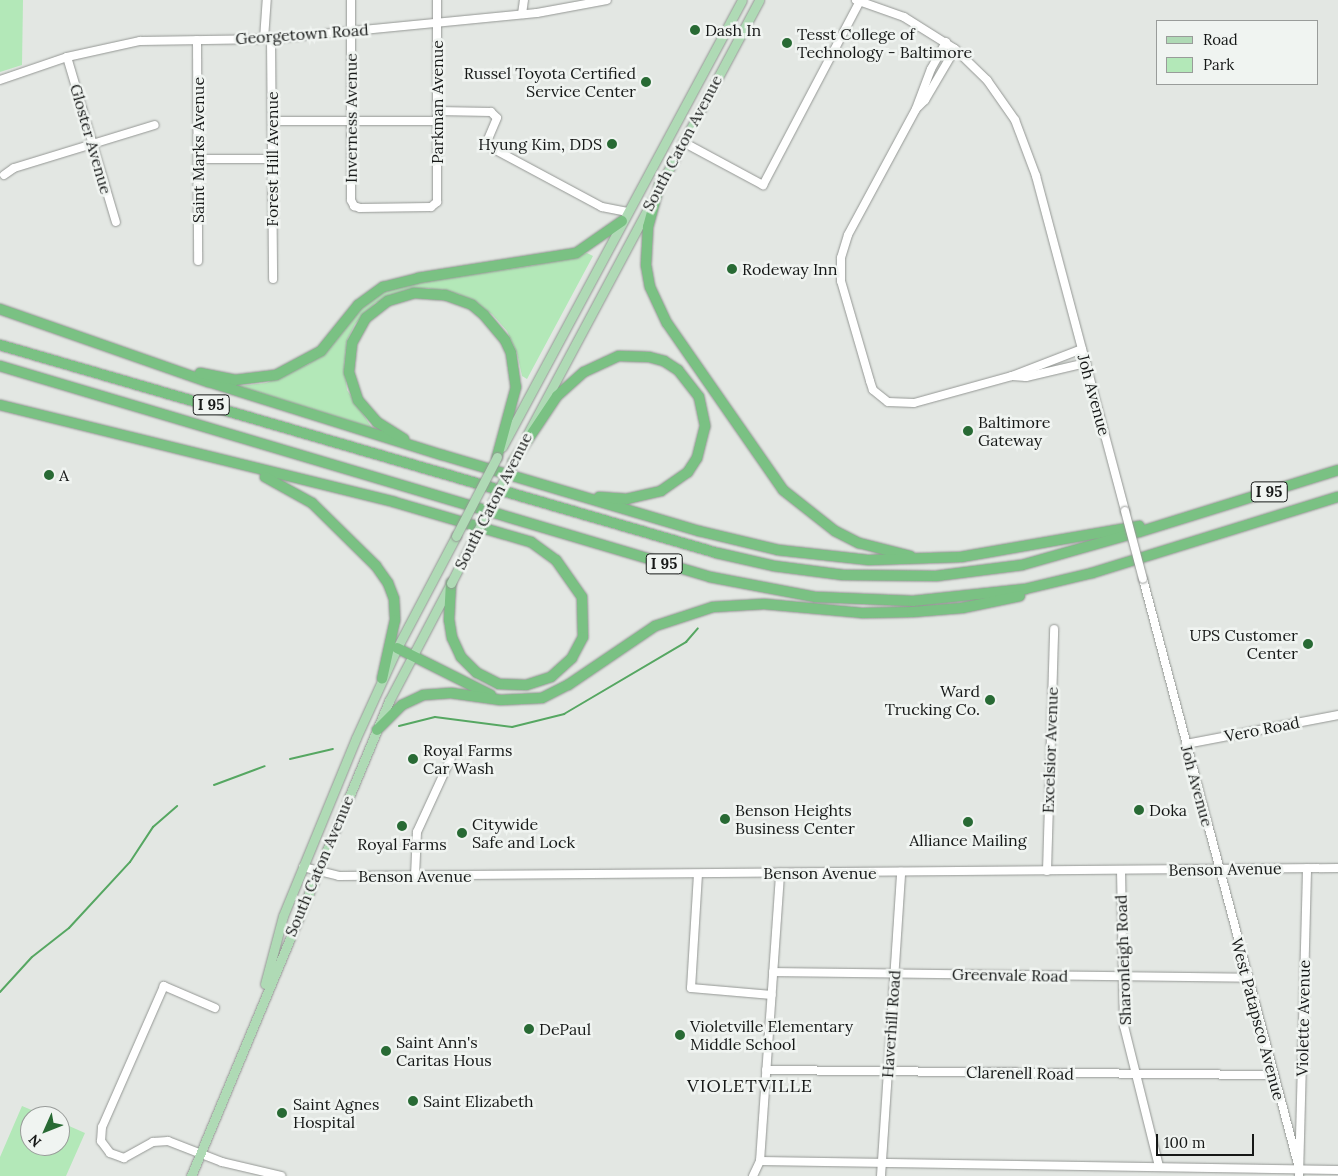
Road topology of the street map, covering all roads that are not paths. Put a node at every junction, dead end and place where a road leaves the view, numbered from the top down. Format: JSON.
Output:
{"nodes":[{"id":1,"x":267,"y":0,"type":"edge"},
{"id":2,"x":351,"y":0,"type":"edge"},
{"id":3,"x":437,"y":0,"type":"edge"},
{"id":4,"x":524,"y":0,"type":"edge"},
{"id":5,"x":607,"y":0,"type":"edge"},
{"id":6,"x":742,"y":0,"type":"edge"},
{"id":7,"x":758,"y":0,"type":"edge"},
{"id":8,"x":858,"y":1,"type":"edge"},
{"id":9,"x":522,"y":14,"type":"junction"},
{"id":10,"x":437,"y":22,"type":"junction"},
{"id":11,"x":351,"y":32,"type":"junction"},
{"id":12,"x":268,"y":39,"type":"junction"},
{"id":13,"x":197,"y":40,"type":"junction"},
{"id":14,"x":946,"y":42,"type":"junction"},
{"id":15,"x":955,"y":49,"type":"junction"},
{"id":16,"x":67,"y":57,"type":"junction"},
{"id":17,"x":0,"y":80,"type":"edge"},
{"id":18,"x":916,"y":109,"type":"junction"},
{"id":19,"x":437,"y":111,"type":"junction"},
{"id":20,"x":351,"y":121,"type":"junction"},
{"id":21,"x":437,"y":121,"type":"junction"},
{"id":22,"x":272,"y":122,"type":"junction"},
{"id":23,"x":154,"y":125,"type":"dead end"},
{"id":24,"x":683,"y":142,"type":"junction"},
{"id":25,"x":93,"y":145,"type":"junction"},
{"id":26,"x":198,"y":159,"type":"junction"},
{"id":27,"x":271,"y":159,"type":"junction"},
{"id":28,"x":4,"y":175,"type":"dead end"},
{"id":29,"x":660,"y":184,"type":"junction"},
{"id":30,"x":354,"y":206,"type":"joint"},
{"id":31,"x":628,"y":212,"type":"junction"},
{"id":32,"x":116,"y":222,"type":"dead end"},
{"id":33,"x":622,"y":222,"type":"junction"},
{"id":34,"x":198,"y":261,"type":"dead end"},
{"id":35,"x":273,"y":279,"type":"dead end"},
{"id":36,"x":0,"y":309,"type":"edge"},
{"id":37,"x":74,"y":337,"type":"junction"},
{"id":38,"x":0,"y":345,"type":"edge"},
{"id":39,"x":1082,"y":349,"type":"junction"},
{"id":40,"x":1086,"y":363,"type":"junction"},
{"id":41,"x":0,"y":366,"type":"edge"},
{"id":42,"x":1012,"y":376,"type":"junction"},
{"id":43,"x":0,"y":405,"type":"edge"},
{"id":44,"x":442,"y":455,"type":"junction"},
{"id":45,"x":497,"y":457,"type":"junction"},
{"id":46,"x":210,"y":459,"type":"junction"},
{"id":47,"x":513,"y":462,"type":"junction"},
{"id":48,"x":1338,"y":470,"type":"edge"},
{"id":49,"x":566,"y":492,"type":"junction"},
{"id":50,"x":1338,"y":497,"type":"edge"},
{"id":51,"x":1199,"y":514,"type":"junction"},
{"id":52,"x":1158,"y":554,"type":"junction"},
{"id":53,"x":961,"y":557,"type":"junction"},
{"id":54,"x":451,"y":583,"type":"junction"},
{"id":55,"x":1054,"y":628,"type":"dead end"},
{"id":56,"x":397,"y":648,"type":"junction"},
{"id":57,"x":411,"y":656,"type":"junction"},
{"id":58,"x":382,"y":679,"type":"junction"},
{"id":59,"x":501,"y":700,"type":"junction"},
{"id":60,"x":1338,"y":715,"type":"edge"},
{"id":61,"x":376,"y":730,"type":"junction"},
{"id":62,"x":1186,"y":744,"type":"junction"},
{"id":63,"x":451,"y":758,"type":"dead end"},
{"id":64,"x":303,"y":867,"type":"junction"},
{"id":65,"x":1307,"y":868,"type":"junction"},
{"id":66,"x":1338,"y":868,"type":"edge"},
{"id":67,"x":1121,"y":870,"type":"junction"},
{"id":68,"x":1218,"y":870,"type":"junction"},
{"id":69,"x":1046,"y":871,"type":"junction"},
{"id":70,"x":317,"y":872,"type":"junction"},
{"id":71,"x":901,"y":872,"type":"junction"},
{"id":72,"x":780,"y":873,"type":"junction"},
{"id":73,"x":698,"y":874,"type":"junction"},
{"id":74,"x":415,"y":876,"type":"junction"},
{"id":75,"x":773,"y":972,"type":"junction"},
{"id":76,"x":894,"y":974,"type":"junction"},
{"id":77,"x":1121,"y":977,"type":"junction"},
{"id":78,"x":1247,"y":978,"type":"junction"},
{"id":79,"x":772,"y":995,"type":"junction"},
{"id":80,"x":215,"y":1008,"type":"dead end"},
{"id":81,"x":257,"y":1015,"type":"junction"},
{"id":82,"x":766,"y":1070,"type":"junction"},
{"id":83,"x":888,"y":1072,"type":"junction"},
{"id":84,"x":1134,"y":1074,"type":"junction"},
{"id":85,"x":1273,"y":1076,"type":"junction"},
{"id":86,"x":201,"y":1154,"type":"junction"},
{"id":87,"x":760,"y":1161,"type":"junction"},
{"id":88,"x":881,"y":1165,"type":"junction"},
{"id":89,"x":1159,"y":1166,"type":"junction"},
{"id":90,"x":1338,"y":1170,"type":"edge"},
{"id":91,"x":1299,"y":1172,"type":"edge"},
{"id":92,"x":191,"y":1176,"type":"edge"},
{"id":93,"x":281,"y":1176,"type":"edge"},
{"id":94,"x":752,"y":1176,"type":"edge"},
{"id":95,"x":881,"y":1176,"type":"edge"}],
"edges":[{"from":1,"to":12,"type":"street","name":"Forest Hill Avenue"},
{"from":2,"to":11,"type":"street","name":"Inverness Avenue"},
{"from":3,"to":10,"type":"street","name":"Parkman Avenue"},
{"from":4,"to":9,"type":"street"},
{"from":5,"to":9,"type":"street","name":"Georgetown Road"},
{"from":6,"to":31,"type":"main road","name":"South Caton Avenue"},
{"from":7,"to":24,"type":"main road","name":"South Caton Avenue"},
{"from":8,"to":14,"type":"street","name":"Joh Avenue"},
{"from":8,"to":24,"type":"street"},
{"from":9,"to":10,"type":"street","name":"Georgetown Road"},
{"from":10,"to":11,"type":"street","name":"Georgetown Road"},
{"from":10,"to":19,"type":"street","name":"Parkman Avenue"},
{"from":11,"to":12,"type":"street","name":"Georgetown Road"},
{"from":11,"to":20,"type":"street","name":"Inverness Avenue"},
{"from":12,"to":13,"type":"street","name":"Georgetown Road"},
{"from":12,"to":22,"type":"street","name":"Forest Hill Avenue"},
{"from":13,"to":16,"type":"street","name":"Georgetown Road"},
{"from":13,"to":26,"type":"street","name":"Saint Marks Avenue"},
{"from":14,"to":15,"type":"street","name":"Joh Avenue"},
{"from":14,"to":18,"type":"street"},
{"from":15,"to":18,"type":"street"},
{"from":15,"to":39,"type":"street","name":"Joh Avenue"},
{"from":16,"to":17,"type":"street","name":"Georgetown Road"},
{"from":16,"to":25,"type":"street","name":"Gloster Avenue"},
{"from":18,"to":42,"type":"street"},
{"from":19,"to":21,"type":"street","name":"Parkman Avenue"},
{"from":19,"to":31,"type":"street"},
{"from":20,"to":21,"type":"street"},
{"from":20,"to":22,"type":"street"},
{"from":20,"to":30,"type":"street","name":"Inverness Avenue"},
{"from":21,"to":30,"type":"street","name":"Parkman Avenue"},
{"from":22,"to":27,"type":"street","name":"Forest Hill Avenue"},
{"from":23,"to":25,"type":"street"},
{"from":24,"to":29,"type":"main road","name":"South Caton Avenue"},
{"from":25,"to":28,"type":"street"},
{"from":25,"to":32,"type":"street","name":"Gloster Avenue"},
{"from":26,"to":27,"type":"street"},
{"from":26,"to":34,"type":"street","name":"Saint Marks Avenue"},
{"from":27,"to":35,"type":"street","name":"Forest Hill Avenue"},
{"from":29,"to":47,"type":"main road","name":"South Caton Avenue"},
{"from":29,"to":53,"type":"highway"},
{"from":31,"to":33,"type":"main road","name":"South Caton Avenue"},
{"from":33,"to":37,"type":"highway"},
{"from":33,"to":45,"type":"main road","name":"South Caton Avenue"},
{"from":36,"to":37,"type":"highway"},
{"from":37,"to":44,"type":"highway"},
{"from":38,"to":51,"type":"highway","number":"I 95"},
{"from":39,"to":40,"type":"street","name":"Joh Avenue"},
{"from":39,"to":42,"type":"street"},
{"from":40,"to":42,"type":"street"},
{"from":40,"to":62,"type":"street","name":"Joh Avenue","bridge":true},
{"from":41,"to":52,"type":"highway","number":"I 95"},
{"from":43,"to":46,"type":"highway"},
{"from":44,"to":45,"type":"highway"},
{"from":44,"to":49,"type":"highway"},
{"from":45,"to":56,"type":"main road","name":"South Caton Avenue","bridge":true},
{"from":46,"to":54,"type":"highway"},
{"from":46,"to":58,"type":"highway"},
{"from":47,"to":49,"type":"highway"},
{"from":47,"to":54,"type":"main road","name":"South Caton Avenue","bridge":true},
{"from":48,"to":51,"type":"highway","number":"I 95"},
{"from":49,"to":53,"type":"highway"},
{"from":50,"to":52,"type":"highway","number":"I 95"},
{"from":51,"to":53,"type":"highway"},
{"from":52,"to":59,"type":"highway"},
{"from":54,"to":57,"type":"main road","name":"South Caton Avenue"},
{"from":55,"to":69,"type":"street","name":"Excelsior Avenue"},
{"from":56,"to":57,"type":"highway"},
{"from":56,"to":58,"type":"main road","name":"South Caton Avenue"},
{"from":57,"to":59,"type":"highway"},
{"from":57,"to":61,"type":"main road","name":"South Caton Avenue"},
{"from":58,"to":64,"type":"main road","name":"South Caton Avenue"},
{"from":59,"to":61,"type":"highway"},
{"from":60,"to":62,"type":"street","name":"Vero Road"},
{"from":61,"to":70,"type":"main road","name":"South Caton Avenue"},
{"from":62,"to":68,"type":"street","name":"Joh Avenue"},
{"from":63,"to":74,"type":"street"},
{"from":64,"to":70,"type":"street","name":"Benson Avenue"},
{"from":64,"to":81,"type":"main road","name":"South Caton Avenue"},
{"from":65,"to":66,"type":"street","name":"Benson Avenue"},
{"from":65,"to":68,"type":"street","name":"Benson Avenue"},
{"from":65,"to":91,"type":"street","name":"Violette Avenue"},
{"from":67,"to":68,"type":"street","name":"Benson Avenue"},
{"from":67,"to":69,"type":"street","name":"Benson Avenue"},
{"from":67,"to":77,"type":"street","name":"Sharonleigh Road"},
{"from":68,"to":78,"type":"street","name":"West Patapsco Avenue"},
{"from":69,"to":71,"type":"street","name":"Benson Avenue"},
{"from":70,"to":74,"type":"street","name":"Benson Avenue"},
{"from":70,"to":81,"type":"main road","name":"South Caton Avenue"},
{"from":71,"to":72,"type":"street","name":"Benson Avenue"},
{"from":71,"to":76,"type":"street","name":"Haverhill Road"},
{"from":72,"to":73,"type":"street","name":"Benson Avenue"},
{"from":72,"to":75,"type":"street"},
{"from":73,"to":74,"type":"street","name":"Benson Avenue"},
{"from":73,"to":79,"type":"street"},
{"from":75,"to":76,"type":"street","name":"Greenvale Road"},
{"from":75,"to":79,"type":"street"},
{"from":76,"to":77,"type":"street","name":"Greenvale Road"},
{"from":76,"to":83,"type":"street","name":"Haverhill Road"},
{"from":77,"to":78,"type":"street","name":"Greenvale Road"},
{"from":77,"to":84,"type":"street","name":"Sharonleigh Road"},
{"from":78,"to":85,"type":"street","name":"West Patapsco Avenue"},
{"from":79,"to":82,"type":"street"},
{"from":80,"to":86,"type":"street"},
{"from":81,"to":86,"type":"main road","name":"South Caton Avenue"},
{"from":82,"to":83,"type":"street","name":"Clarenell Road"},
{"from":82,"to":87,"type":"street"},
{"from":83,"to":84,"type":"street","name":"Clarenell Road"},
{"from":83,"to":88,"type":"street","name":"Haverhill Road"},
{"from":84,"to":85,"type":"street","name":"Clarenell Road"},
{"from":84,"to":89,"type":"street","name":"Sharonleigh Road"},
{"from":85,"to":91,"type":"street","name":"West Patapsco Avenue"},
{"from":86,"to":92,"type":"main road","name":"South Caton Avenue"},
{"from":86,"to":93,"type":"street"},
{"from":87,"to":88,"type":"street"},
{"from":87,"to":94,"type":"street"},
{"from":88,"to":89,"type":"street"},
{"from":88,"to":95,"type":"street","name":"Haverhill Road"},
{"from":89,"to":91,"type":"street"},
{"from":90,"to":91,"type":"street"}]}
